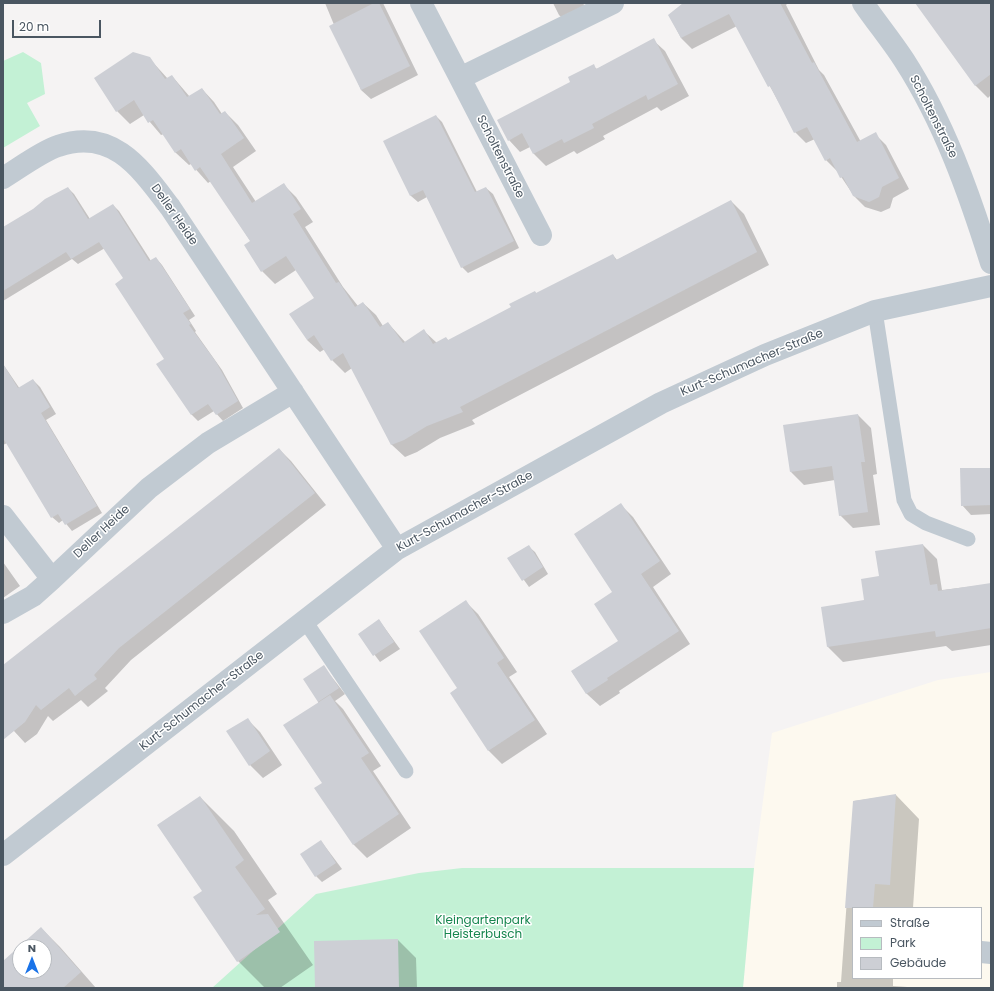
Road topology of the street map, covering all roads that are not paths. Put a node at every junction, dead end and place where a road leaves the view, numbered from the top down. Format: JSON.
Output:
{"nodes":[{"id":1,"x":421,"y":3,"type":"edge"},
{"id":2,"x":613,"y":3,"type":"edge"},
{"id":3,"x":862,"y":3,"type":"edge"},
{"id":4,"x":460,"y":78,"type":"junction"},
{"id":5,"x":3,"y":178,"type":"edge"},
{"id":6,"x":541,"y":235,"type":"dead end"},
{"id":7,"x":991,"y":263,"type":"edge"},
{"id":8,"x":991,"y":286,"type":"edge"},
{"id":9,"x":875,"y":311,"type":"junction"},
{"id":10,"x":293,"y":392,"type":"junction"},
{"id":11,"x":3,"y":516,"type":"edge"},
{"id":12,"x":968,"y":539,"type":"dead end"},
{"id":13,"x":397,"y":548,"type":"junction"},
{"id":14,"x":52,"y":579,"type":"junction"},
{"id":15,"x":3,"y":613,"type":"edge"},
{"id":16,"x":306,"y":621,"type":"junction"},
{"id":17,"x":406,"y":771,"type":"dead end"},
{"id":18,"x":3,"y":855,"type":"edge"}],
"edges":[{"from":1,"to":4,"type":"street","name":"Scholtenstraße"},
{"from":2,"to":4,"type":"street"},
{"from":3,"to":7,"type":"street","name":"Scholtenstraße"},
{"from":4,"to":6,"type":"street","name":"Scholtenstraße"},
{"from":5,"to":10,"type":"street","name":"Deller Heide"},
{"from":8,"to":9,"type":"street","name":"Kurt-Schumacher-Straße"},
{"from":9,"to":12,"type":"lane"},
{"from":9,"to":13,"type":"street","name":"Kurt-Schumacher-Straße"},
{"from":10,"to":13,"type":"street","name":"Deller Heide"},
{"from":10,"to":14,"type":"street","name":"Deller Heide"},
{"from":11,"to":14,"type":"street"},
{"from":13,"to":16,"type":"street","name":"Kurt-Schumacher-Straße"},
{"from":14,"to":15,"type":"street","name":"Deller Heide"},
{"from":16,"to":17,"type":"lane"},
{"from":16,"to":18,"type":"street","name":"Kurt-Schumacher-Straße"}]}
